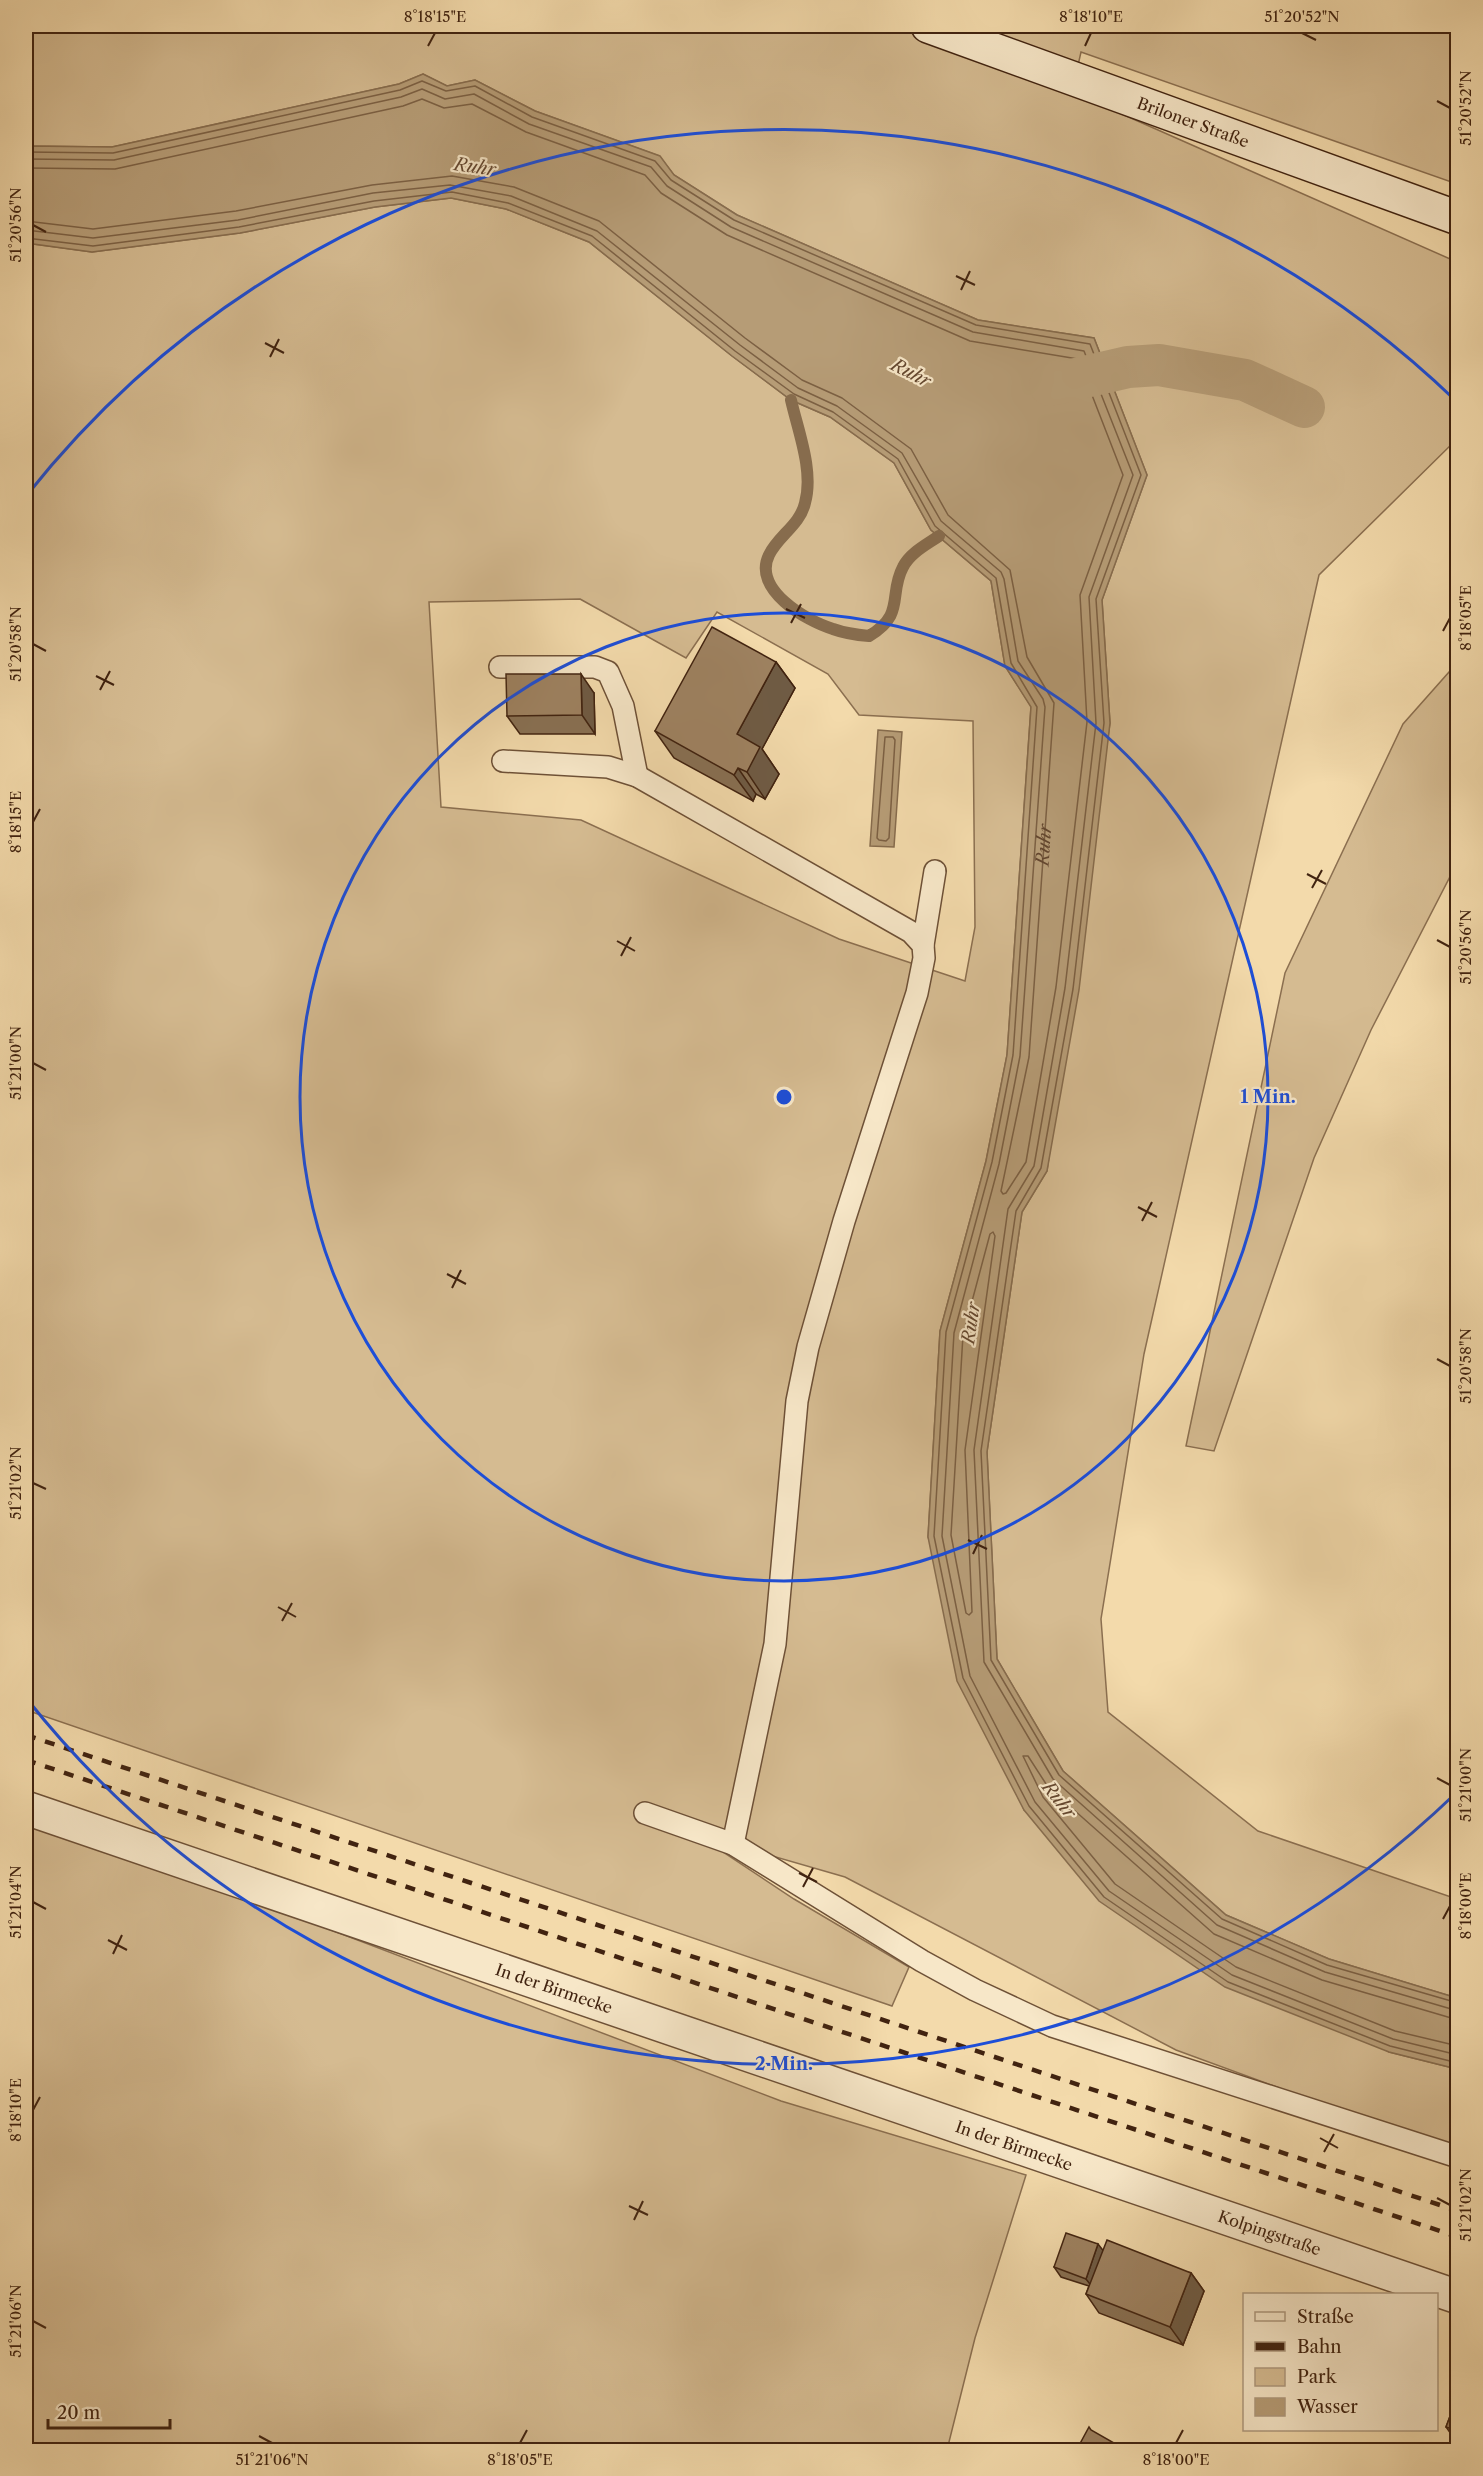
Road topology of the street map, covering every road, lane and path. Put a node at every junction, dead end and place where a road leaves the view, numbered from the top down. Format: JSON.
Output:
{"nodes":[{"id":1,"x":928,"y":26,"type":"edge"},
{"id":2,"x":1458,"y":218,"type":"edge"},
{"id":3,"x":500,"y":667,"type":"dead end"},
{"id":4,"x":503,"y":761,"type":"dead end"},
{"id":5,"x":637,"y":776,"type":"junction"},
{"id":6,"x":935,"y":871,"type":"dead end"},
{"id":7,"x":924,"y":945,"type":"junction"},
{"id":8,"x":26,"y":1808,"type":"edge"},
{"id":9,"x":645,"y":1813,"type":"dead end"},
{"id":10,"x":733,"y":1844,"type":"junction"},
{"id":11,"x":1458,"y":2157,"type":"edge"},
{"id":12,"x":1081,"y":2169,"type":"joint"},
{"id":13,"x":1458,"y":2297,"type":"edge"}],
"edges":[{"from":1,"to":2,"type":"street","name":"Briloner Straße"},
{"from":3,"to":5,"type":"lane"},
{"from":4,"to":5,"type":"lane"},
{"from":5,"to":7,"type":"lane"},
{"from":6,"to":7,"type":"lane"},
{"from":7,"to":10,"type":"lane"},
{"from":8,"to":12,"type":"street","name":"In der Birmecke"},
{"from":9,"to":10,"type":"lane"},
{"from":10,"to":11,"type":"lane"},
{"from":12,"to":13,"type":"street","name":"Kolpingstraße"}]}
